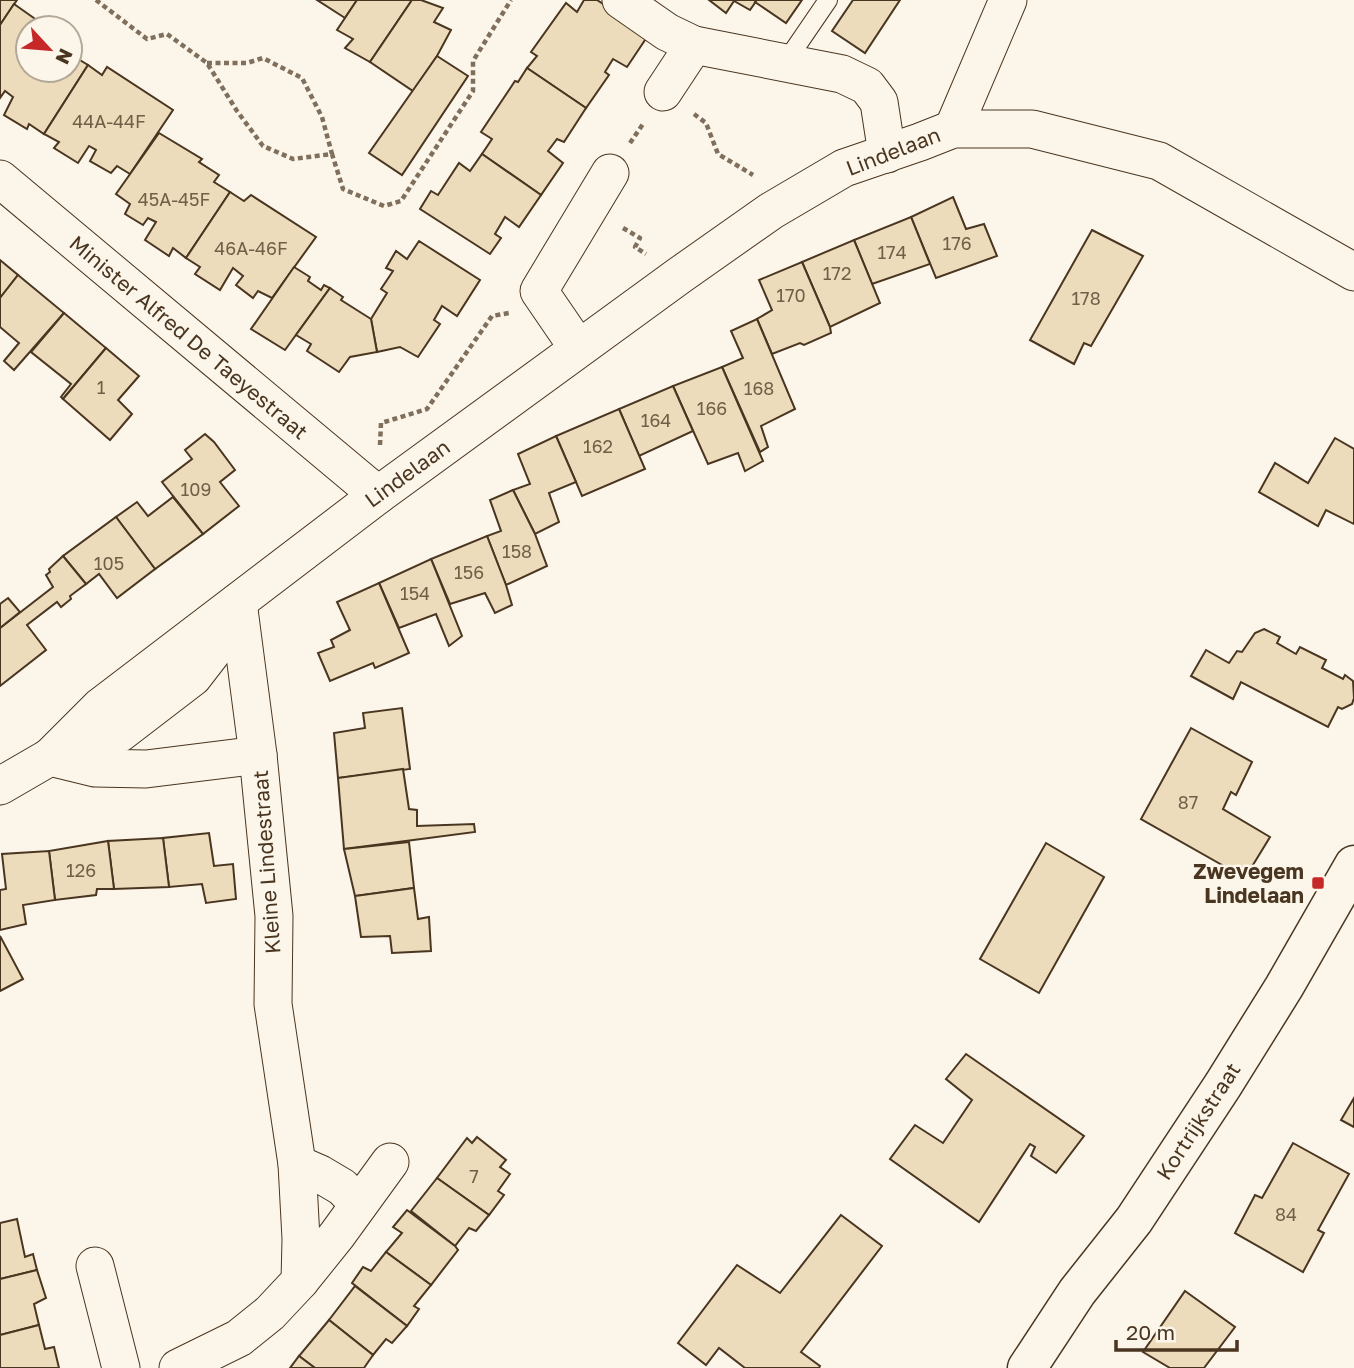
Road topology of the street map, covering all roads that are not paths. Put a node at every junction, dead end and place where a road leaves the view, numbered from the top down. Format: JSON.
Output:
{"nodes":[{"id":1,"x":621,"y":0,"type":"edge"},
{"id":2,"x":828,"y":0,"type":"edge"},
{"id":3,"x":1008,"y":0,"type":"edge"},
{"id":4,"x":695,"y":45,"type":"junction"},
{"id":5,"x":785,"y":63,"type":"junction"},
{"id":6,"x":663,"y":92,"type":"road end"},
{"id":7,"x":953,"y":129,"type":"junction"},
{"id":8,"x":887,"y":154,"type":"junction"},
{"id":9,"x":610,"y":173,"type":"road end"},
{"id":10,"x":0,"y":179,"type":"edge"},
{"id":11,"x":1354,"y":272,"type":"edge"},
{"id":12,"x":578,"y":348,"type":"junction"},
{"id":13,"x":378,"y":495,"type":"junction"},
{"id":14,"x":238,"y":602,"type":"junction"},
{"id":15,"x":258,"y":755,"type":"junction"},
{"id":16,"x":50,"y":757,"type":"junction"},
{"id":17,"x":0,"y":786,"type":"edge"},
{"id":18,"x":1354,"y":864,"type":"edge"},
{"id":19,"x":390,"y":1161,"type":"dead end"},
{"id":20,"x":297,"y":1164,"type":"junction"},
{"id":21,"x":359,"y":1204,"type":"junction"},
{"id":22,"x":95,"y":1266,"type":"dead end"},
{"id":23,"x":300,"y":1282,"type":"junction"},
{"id":24,"x":121,"y":1368,"type":"edge"},
{"id":25,"x":178,"y":1368,"type":"edge"},
{"id":26,"x":1027,"y":1368,"type":"edge"}],
"edges":[{"from":1,"to":4,"type":"street"},
{"from":2,"to":5,"type":"lane"},
{"from":3,"to":7,"type":"street"},
{"from":4,"to":5,"type":"street"},
{"from":4,"to":6,"type":"street"},
{"from":5,"to":8,"type":"street"},
{"from":7,"to":8,"type":"street","name":"Lindelaan"},
{"from":7,"to":11,"type":"street","name":"Lindelaan"},
{"from":8,"to":12,"type":"street","name":"Lindelaan"},
{"from":9,"to":12,"type":"street"},
{"from":10,"to":13,"type":"street","name":"Minister Alfred De Taeyestraat"},
{"from":12,"to":13,"type":"street","name":"Lindelaan"},
{"from":13,"to":14,"type":"street","name":"Lindelaan"},
{"from":14,"to":15,"type":"street","name":"Kleine Lindestraat"},
{"from":14,"to":16,"type":"street","name":"Lindelaan"},
{"from":15,"to":16,"type":"street"},
{"from":15,"to":20,"type":"street","name":"Kleine Lindestraat"},
{"from":16,"to":17,"type":"street","name":"Lindelaan"},
{"from":18,"to":26,"type":"main road","name":"Kortrijkstraat"},
{"from":19,"to":21,"type":"street"},
{"from":20,"to":21,"type":"street"},
{"from":20,"to":23,"type":"street","name":"Kleine Lindestraat"},
{"from":21,"to":23,"type":"street"},
{"from":22,"to":24,"type":"street"},
{"from":23,"to":25,"type":"street"}]}
